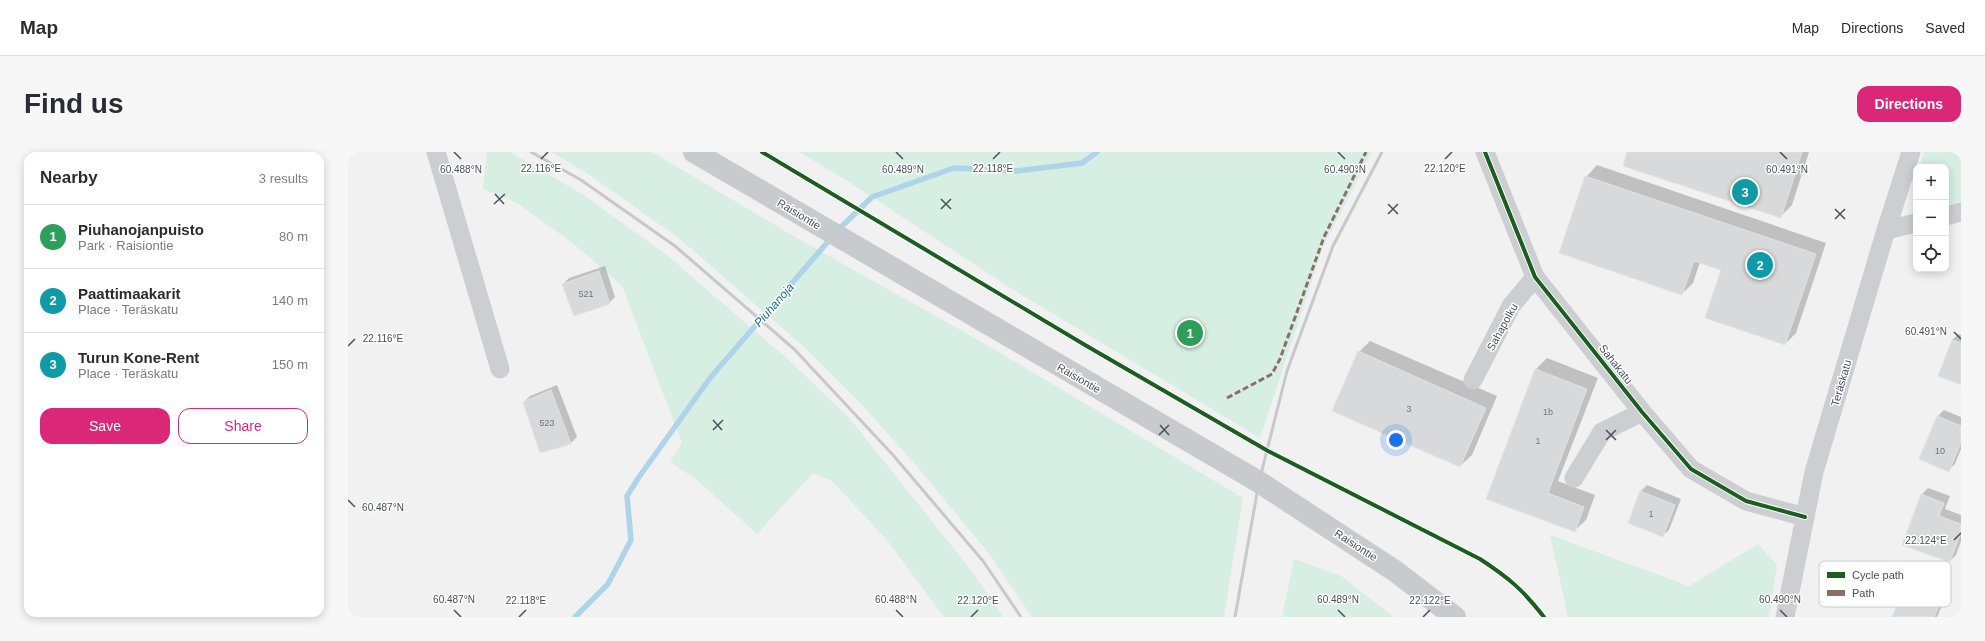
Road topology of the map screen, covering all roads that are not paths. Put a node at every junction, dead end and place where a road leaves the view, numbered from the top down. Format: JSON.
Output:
{"nodes":[{"id":1,"x":436,"y":152,"type":"edge"},
{"id":2,"x":694,"y":152,"type":"edge"},
{"id":3,"x":1485,"y":152,"type":"edge"},
{"id":4,"x":1911,"y":152,"type":"edge"},
{"id":5,"x":1961,"y":212,"type":"edge"},
{"id":6,"x":1949,"y":215,"type":"edge"},
{"id":7,"x":1913,"y":224,"type":"edge"},
{"id":8,"x":1886,"y":230,"type":"junction"},
{"id":9,"x":1535,"y":277,"type":"junction"},
{"id":10,"x":500,"y":369,"type":"dead end"},
{"id":11,"x":1474,"y":380,"type":"dead end"},
{"id":12,"x":1642,"y":412,"type":"junction"},
{"id":13,"x":1574,"y":478,"type":"dead end"},
{"id":14,"x":1805,"y":518,"type":"junction"},
{"id":15,"x":1455,"y":617,"type":"edge"},
{"id":16,"x":1785,"y":617,"type":"edge"}],
"edges":[{"from":1,"to":10,"type":"street"},
{"from":2,"to":15,"type":"main road","name":"Raisiontie"},
{"from":3,"to":9,"type":"street","name":"Sahakatu"},
{"from":4,"to":8,"type":"street","name":"Teräskatu"},
{"from":5,"to":6,"type":"street"},
{"from":7,"to":8,"type":"street"},
{"from":8,"to":14,"type":"street","name":"Teräskatu"},
{"from":9,"to":11,"type":"street","name":"Sahapolku"},
{"from":9,"to":12,"type":"street","name":"Sahakatu"},
{"from":12,"to":13,"type":"street"},
{"from":12,"to":14,"type":"street","name":"Sahakatu"},
{"from":14,"to":16,"type":"street","name":"Teräskatu"}]}
